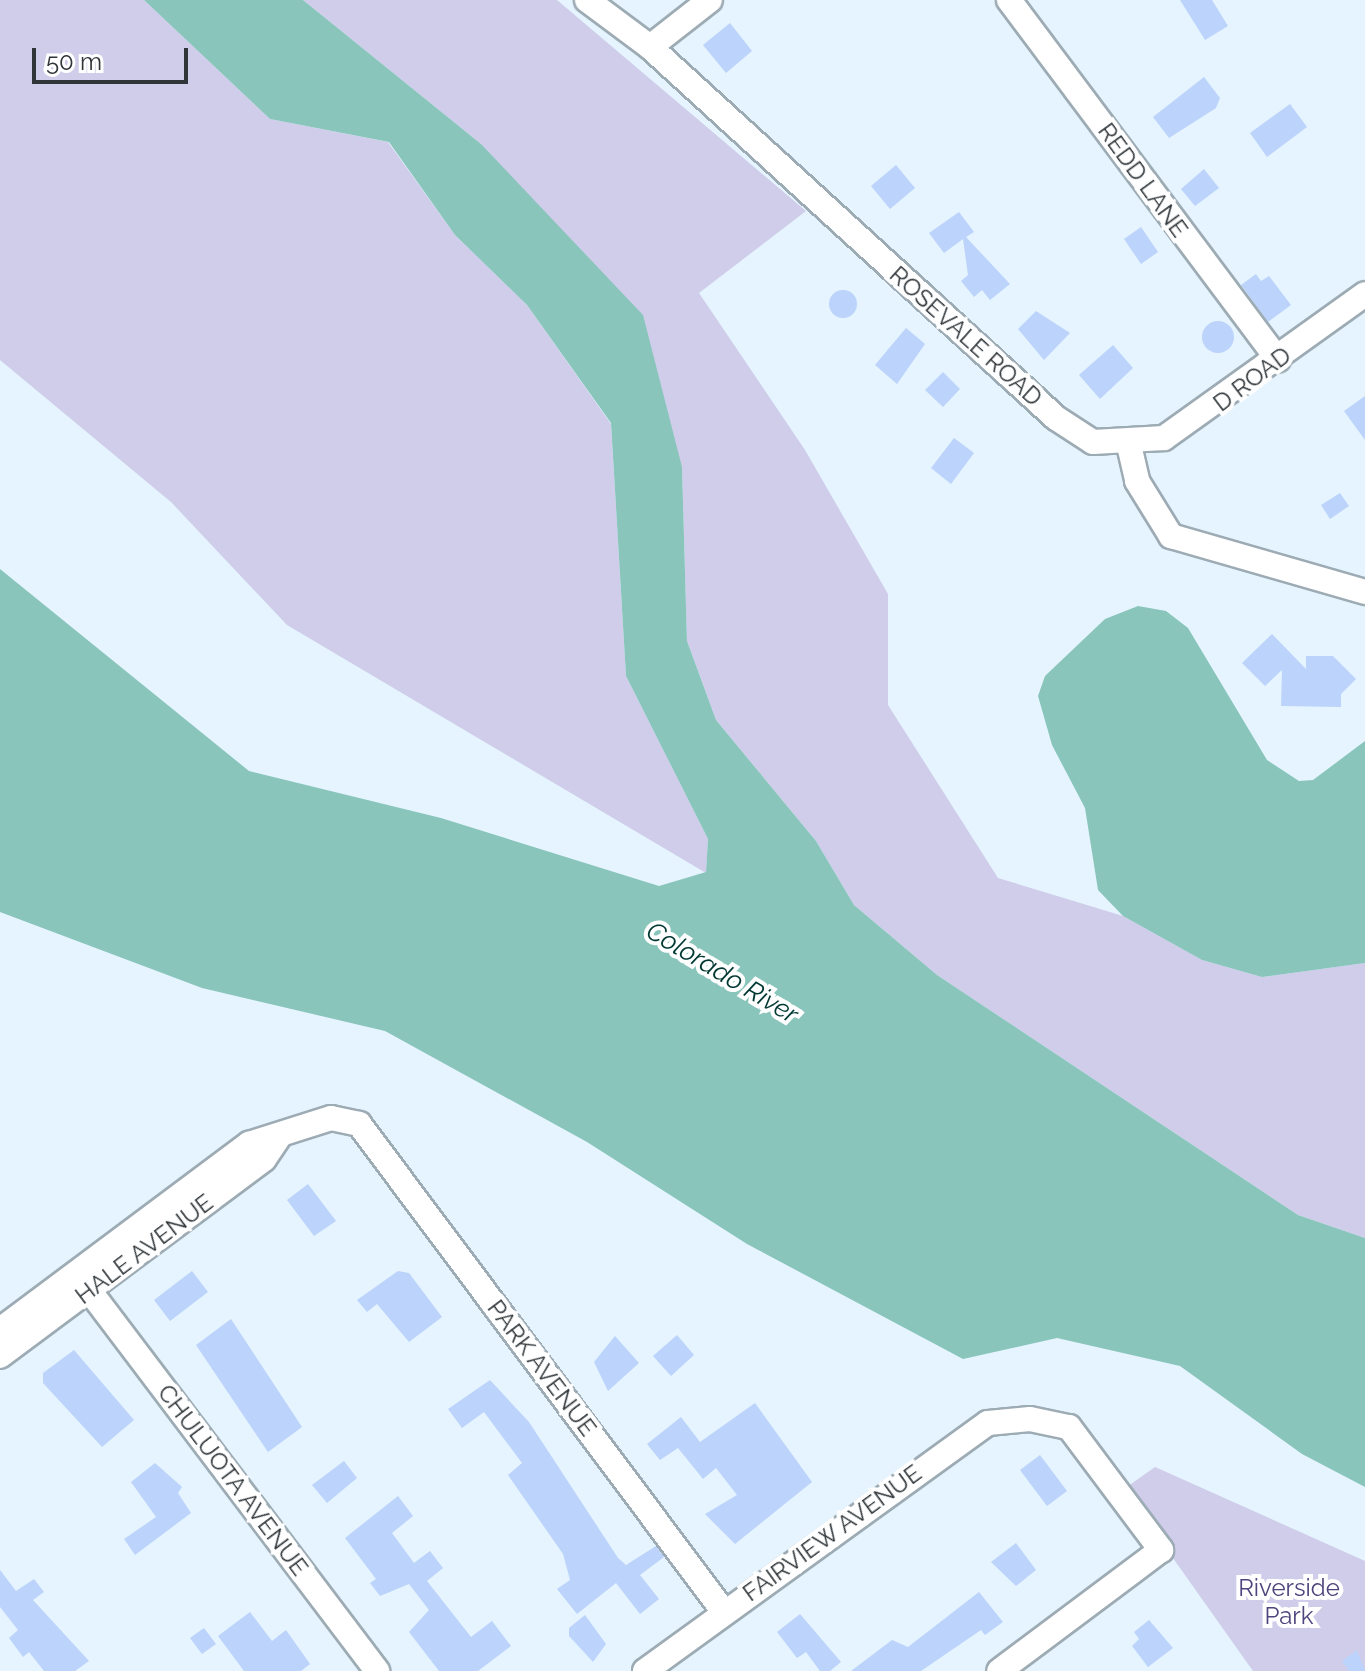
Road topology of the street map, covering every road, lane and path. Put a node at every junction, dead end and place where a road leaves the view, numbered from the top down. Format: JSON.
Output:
{"nodes":[{"id":1,"x":587,"y":0,"type":"edge"},
{"id":2,"x":710,"y":0,"type":"edge"},
{"id":3,"x":1009,"y":0,"type":"edge"},
{"id":4,"x":650,"y":47,"type":"junction"},
{"id":5,"x":1365,"y":294,"type":"edge"},
{"id":6,"x":1278,"y":360,"type":"junction"},
{"id":7,"x":1129,"y":445,"type":"junction"},
{"id":8,"x":1365,"y":592,"type":"edge"},
{"id":9,"x":359,"y":1124,"type":"joint"},
{"id":10,"x":280,"y":1135,"type":"junction"},
{"id":11,"x":89,"y":1290,"type":"junction"},
{"id":12,"x":0,"y":1330,"type":"edge"},
{"id":13,"x":0,"y":1356,"type":"edge"},
{"id":14,"x":724,"y":1612,"type":"junction"},
{"id":15,"x":377,"y":1671,"type":"edge"},
{"id":16,"x":645,"y":1671,"type":"edge"},
{"id":17,"x":999,"y":1671,"type":"edge"}],
"edges":[{"from":1,"to":4,"type":"street","name":"ROSEVALE ROAD"},
{"from":2,"to":4,"type":"street"},
{"from":3,"to":6,"type":"street","name":"REDD LANE"},
{"from":4,"to":7,"type":"street","name":"ROSEVALE ROAD"},
{"from":5,"to":6,"type":"street","name":"D ROAD"},
{"from":6,"to":7,"type":"street","name":"D ROAD"},
{"from":7,"to":8,"type":"street"},
{"from":9,"to":10,"type":"street","name":"HALE AVENUE"},
{"from":9,"to":14,"type":"street","name":"PARK AVENUE"},
{"from":10,"to":11,"type":"street","name":"HALE AVENUE"},
{"from":10,"to":12,"type":"street","name":"HALE AVENUE"},
{"from":11,"to":13,"type":"street","name":"HALE AVENUE"},
{"from":11,"to":15,"type":"street","name":"CHULUOTA AVENUE"},
{"from":14,"to":16,"type":"street","name":"FAIRVIEW AVENUE"},
{"from":14,"to":17,"type":"street","name":"FAIRVIEW AVENUE"}]}
